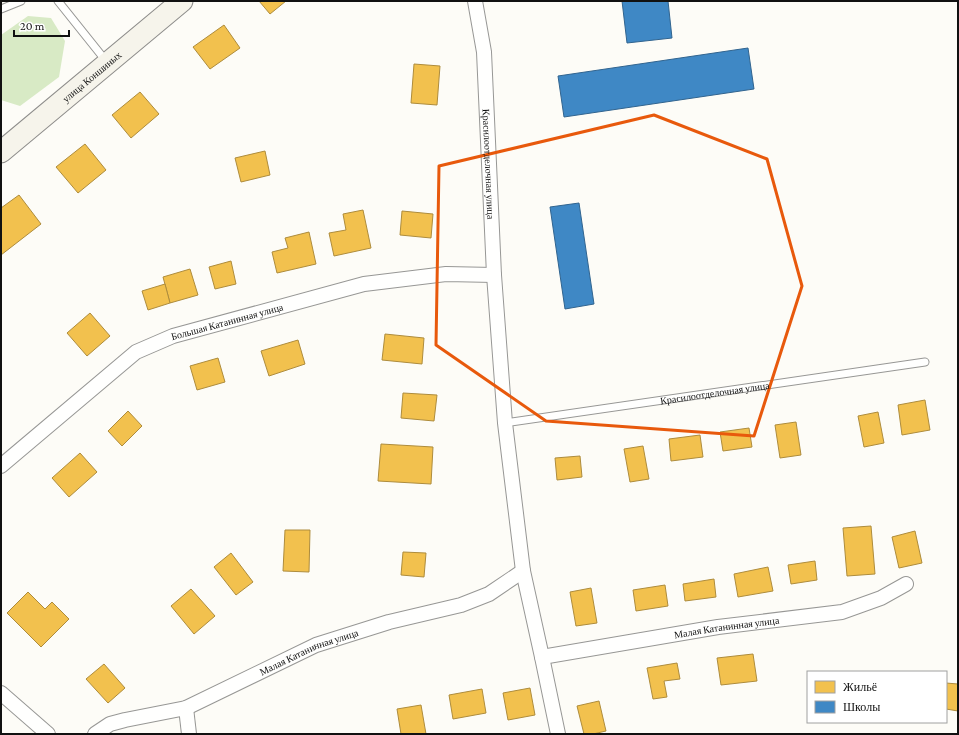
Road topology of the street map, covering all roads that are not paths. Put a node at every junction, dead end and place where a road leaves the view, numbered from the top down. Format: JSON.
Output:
{"nodes":[{"id":1,"x":21,"y":1,"type":"edge"},
{"id":2,"x":58,"y":1,"type":"edge"},
{"id":3,"x":182,"y":1,"type":"edge"},
{"id":4,"x":475,"y":1,"type":"edge"},
{"id":5,"x":1,"y":9,"type":"edge"},
{"id":6,"x":108,"y":63,"type":"junction"},
{"id":7,"x":1,"y":152,"type":"edge"},
{"id":8,"x":494,"y":275,"type":"junction"},
{"id":9,"x":925,"y":362,"type":"dead end"},
{"id":10,"x":505,"y":423,"type":"junction"},
{"id":11,"x":1,"y":466,"type":"edge"},
{"id":12,"x":523,"y":571,"type":"junction"},
{"id":13,"x":906,"y":584,"type":"dead end"},
{"id":14,"x":542,"y":657,"type":"junction"},
{"id":15,"x":1,"y":693,"type":"edge"},
{"id":16,"x":186,"y":708,"type":"junction"},
{"id":17,"x":48,"y":734,"type":"edge"},
{"id":18,"x":95,"y":734,"type":"edge"},
{"id":19,"x":189,"y":734,"type":"edge"},
{"id":20,"x":558,"y":734,"type":"edge"}],
"edges":[{"from":1,"to":5,"type":"lane"},
{"from":2,"to":6,"type":"lane"},
{"from":3,"to":6,"type":"main road","name":"улица Коншиных"},
{"from":4,"to":8,"type":"street","name":"Красилоотделочная улица"},
{"from":6,"to":7,"type":"main road","name":"улица Коншиных"},
{"from":8,"to":10,"type":"street","name":"Красилоотделочная улица"},
{"from":8,"to":11,"type":"street","name":"Большая Катанинная улица"},
{"from":9,"to":10,"type":"lane","name":"Красилоотделочная улица"},
{"from":10,"to":12,"type":"street","name":"Красилоотделочная улица"},
{"from":12,"to":14,"type":"street","name":"Красилоотделочная улица"},
{"from":12,"to":16,"type":"street","name":"Малая Катанинная улица"},
{"from":13,"to":14,"type":"street","name":"Малая Катанинная улица"},
{"from":14,"to":20,"type":"street","name":"Красилоотделочная улица"},
{"from":15,"to":17,"type":"street"},
{"from":16,"to":18,"type":"street","name":"Малая Катанинная улица"},
{"from":16,"to":19,"type":"street"}]}
